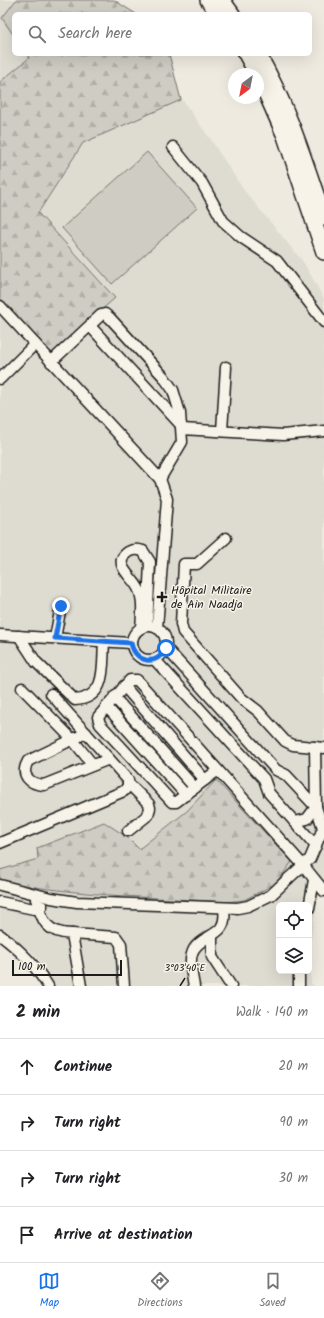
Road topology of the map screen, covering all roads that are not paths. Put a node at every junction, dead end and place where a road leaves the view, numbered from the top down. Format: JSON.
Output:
{"nodes":[{"id":1,"x":208,"y":0,"type":"edge"},
{"id":2,"x":222,"y":0,"type":"edge"},
{"id":3,"x":217,"y":12,"type":"edge"},
{"id":4,"x":231,"y":12,"type":"edge"},
{"id":5,"x":247,"y":56,"type":"edge"},
{"id":6,"x":259,"y":56,"type":"edge"},
{"id":7,"x":254,"y":68,"type":"edge"},
{"id":8,"x":264,"y":89,"type":"edge"},
{"id":9,"x":173,"y":147,"type":"dead end"},
{"id":10,"x":324,"y":218,"type":"edge"},
{"id":11,"x":324,"y":252,"type":"edge"},
{"id":12,"x":0,"y":306,"type":"edge"},
{"id":13,"x":324,"y":322,"type":"edge"},
{"id":14,"x":90,"y":326,"type":"junction"},
{"id":15,"x":34,"y":344,"type":"junction"},
{"id":16,"x":51,"y":362,"type":"junction"},
{"id":17,"x":226,"y":368,"type":"dead end"},
{"id":18,"x":0,"y":379,"type":"edge"},
{"id":19,"x":182,"y":427,"type":"junction"},
{"id":20,"x":222,"y":431,"type":"junction"},
{"id":21,"x":324,"y":431,"type":"edge"},
{"id":22,"x":160,"y":479,"type":"junction"},
{"id":23,"x":226,"y":538,"type":"dead end"},
{"id":24,"x":149,"y":582,"type":"junction"},
{"id":25,"x":138,"y":587,"type":"junction"},
{"id":26,"x":61,"y":606,"type":"dead end"},
{"id":27,"x":148,"y":627,"type":"junction"},
{"id":28,"x":0,"y":635,"type":"edge"},
{"id":29,"x":19,"y":636,"type":"junction"},
{"id":30,"x":55,"y":638,"type":"junction"},
{"id":31,"x":104,"y":642,"type":"junction"},
{"id":32,"x":131,"y":643,"type":"junction"},
{"id":33,"x":166,"y":648,"type":"junction"},
{"id":34,"x":155,"y":660,"type":"junction"},
{"id":35,"x":124,"y":686,"type":"junction"},
{"id":36,"x":22,"y":688,"type":"dead end"},
{"id":37,"x":51,"y":694,"type":"dead end"},
{"id":38,"x":114,"y":697,"type":"junction"},
{"id":39,"x":106,"y":706,"type":"junction"},
{"id":40,"x":86,"y":733,"type":"junction"},
{"id":41,"x":72,"y":739,"type":"junction"},
{"id":42,"x":320,"y":748,"type":"edge"},
{"id":43,"x":109,"y":759,"type":"junction"},
{"id":44,"x":324,"y":764,"type":"edge"},
{"id":45,"x":93,"y":765,"type":"junction"},
{"id":46,"x":218,"y":770,"type":"junction"},
{"id":47,"x":276,"y":770,"type":"junction"},
{"id":48,"x":314,"y":772,"type":"junction"},
{"id":49,"x":205,"y":780,"type":"junction"},
{"id":50,"x":265,"y":782,"type":"junction"},
{"id":51,"x":128,"y":783,"type":"junction"},
{"id":52,"x":195,"y":788,"type":"junction"},
{"id":53,"x":186,"y":795,"type":"junction"},
{"id":54,"x":316,"y":807,"type":"junction"},
{"id":55,"x":295,"y":822,"type":"junction"},
{"id":56,"x":323,"y":827,"type":"edge"},
{"id":57,"x":128,"y":831,"type":"dead end"},
{"id":58,"x":0,"y":843,"type":"edge"},
{"id":59,"x":316,"y":846,"type":"junction"},
{"id":60,"x":304,"y":865,"type":"junction"},
{"id":61,"x":314,"y":880,"type":"junction"},
{"id":62,"x":0,"y":885,"type":"edge"},
{"id":63,"x":323,"y":889,"type":"edge"},
{"id":64,"x":0,"y":893,"type":"edge"},
{"id":65,"x":51,"y":898,"type":"junction"},
{"id":66,"x":0,"y":902,"type":"edge"},
{"id":67,"x":310,"y":902,"type":"edge"},
{"id":68,"x":37,"y":904,"type":"junction"},
{"id":69,"x":224,"y":909,"type":"junction"},
{"id":70,"x":72,"y":934,"type":"junction"},
{"id":71,"x":0,"y":936,"type":"edge"},
{"id":72,"x":212,"y":936,"type":"junction"},
{"id":73,"x":299,"y":974,"type":"edge"},
{"id":74,"x":48,"y":986,"type":"edge"},
{"id":75,"x":80,"y":986,"type":"edge"},
{"id":76,"x":124,"y":986,"type":"edge"},
{"id":77,"x":194,"y":986,"type":"edge"},
{"id":78,"x":231,"y":986,"type":"edge"},
{"id":79,"x":299,"y":986,"type":"edge"}],
"edges":[{"from":1,"to":3,"type":"highway"},
{"from":2,"to":4,"type":"highway"},
{"from":5,"to":7,"type":"highway"},
{"from":6,"to":10,"type":"highway"},
{"from":8,"to":11,"type":"highway"},
{"from":9,"to":13,"type":"street"},
{"from":12,"to":15,"type":"street"},
{"from":14,"to":16,"type":"street"},
{"from":14,"to":19,"type":"street"},
{"from":14,"to":19,"type":"street"},
{"from":15,"to":16,"type":"street"},
{"from":15,"to":18,"type":"street"},
{"from":16,"to":22,"type":"street"},
{"from":17,"to":20,"type":"street"},
{"from":19,"to":20,"type":"street"},
{"from":19,"to":22,"type":"street"},
{"from":20,"to":21,"type":"street"},
{"from":22,"to":27,"type":"street"},
{"from":23,"to":42,"type":"street"},
{"from":24,"to":25,"type":"street"},
{"from":24,"to":25,"type":"street"},
{"from":24,"to":27,"type":"street"},
{"from":25,"to":27,"type":"street"},
{"from":26,"to":30,"type":"street"},
{"from":27,"to":32,"type":"street"},
{"from":27,"to":33,"type":"street"},
{"from":28,"to":29,"type":"street"},
{"from":29,"to":30,"type":"street"},
{"from":29,"to":31,"type":"street"},
{"from":30,"to":31,"type":"street"},
{"from":31,"to":32,"type":"street"},
{"from":32,"to":34,"type":"street"},
{"from":33,"to":34,"type":"street"},
{"from":33,"to":47,"type":"street"},
{"from":34,"to":50,"type":"street"},
{"from":35,"to":38,"type":"street"},
{"from":35,"to":46,"type":"street"},
{"from":35,"to":49,"type":"street"},
{"from":36,"to":41,"type":"street"},
{"from":37,"to":40,"type":"street"},
{"from":38,"to":39,"type":"street"},
{"from":38,"to":52,"type":"street"},
{"from":39,"to":53,"type":"street"},
{"from":39,"to":53,"type":"street"},
{"from":40,"to":41,"type":"street"},
{"from":40,"to":43,"type":"street"},
{"from":41,"to":45,"type":"street"},
{"from":41,"to":45,"type":"street"},
{"from":42,"to":48,"type":"street"},
{"from":43,"to":45,"type":"street"},
{"from":43,"to":51,"type":"street"},
{"from":44,"to":48,"type":"street"},
{"from":46,"to":49,"type":"street"},
{"from":46,"to":60,"type":"street"},
{"from":47,"to":50,"type":"street"},
{"from":47,"to":54,"type":"street"},
{"from":48,"to":54,"type":"street"},
{"from":49,"to":52,"type":"street"},
{"from":50,"to":55,"type":"street"},
{"from":51,"to":57,"type":"street"},
{"from":51,"to":58,"type":"street"},
{"from":52,"to":53,"type":"street"},
{"from":54,"to":55,"type":"street"},
{"from":54,"to":56,"type":"street"},
{"from":55,"to":59,"type":"street"},
{"from":56,"to":59,"type":"street"},
{"from":59,"to":60,"type":"street"},
{"from":60,"to":61,"type":"street"},
{"from":60,"to":69,"type":"street"},
{"from":61,"to":63,"type":"street"},
{"from":61,"to":67,"type":"street"},
{"from":62,"to":65,"type":"street"},
{"from":64,"to":68,"type":"street"},
{"from":65,"to":68,"type":"street"},
{"from":65,"to":69,"type":"street"},
{"from":66,"to":68,"type":"street"},
{"from":68,"to":70,"type":"street"},
{"from":69,"to":72,"type":"street"},
{"from":70,"to":75,"type":"street"},
{"from":70,"to":76,"type":"street"},
{"from":71,"to":74,"type":"street"},
{"from":72,"to":77,"type":"street"},
{"from":72,"to":78,"type":"street"},
{"from":73,"to":79,"type":"street"}]}
